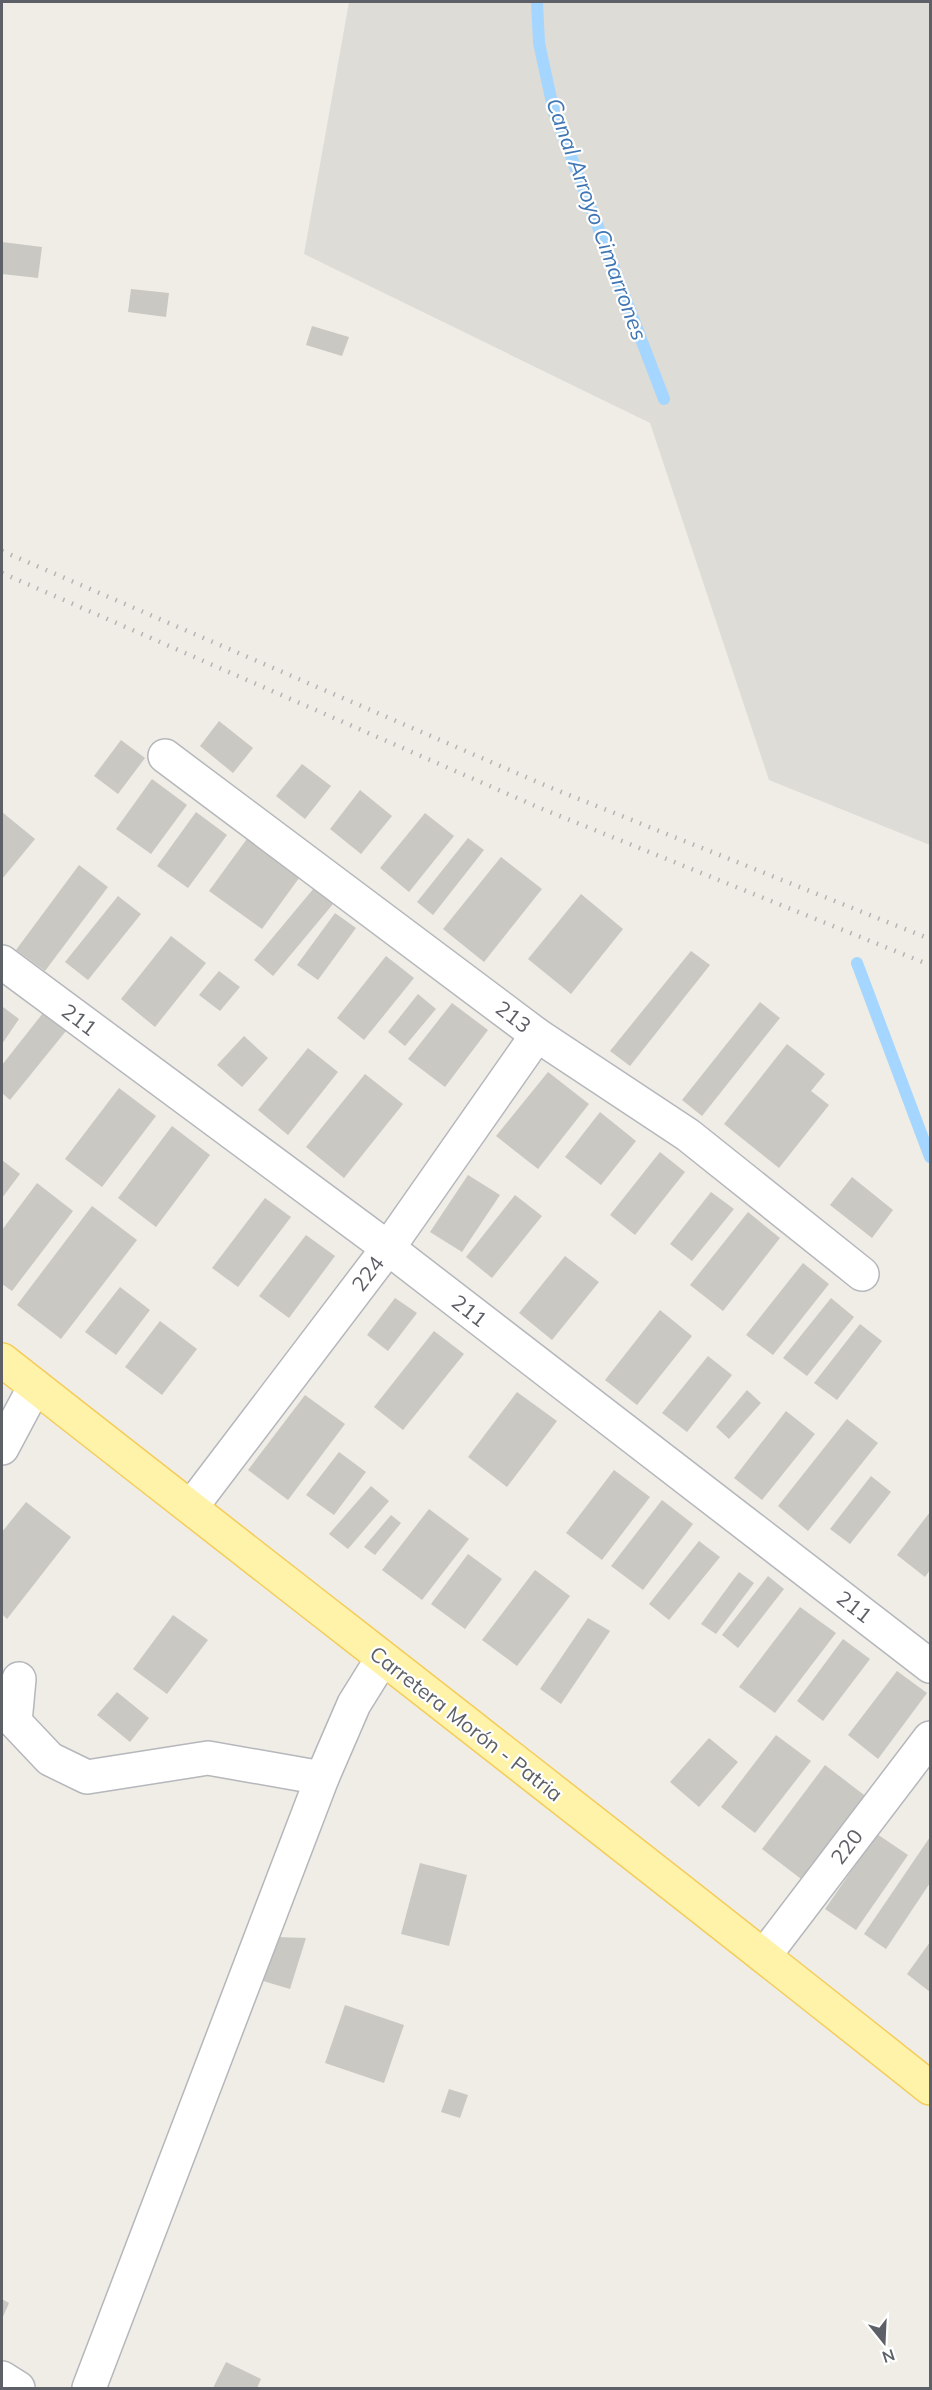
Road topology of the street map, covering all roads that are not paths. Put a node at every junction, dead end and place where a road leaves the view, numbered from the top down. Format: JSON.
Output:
{"nodes":[{"id":1,"x":165,"y":756,"type":"dead end"},
{"id":2,"x":2,"y":962,"type":"edge"},
{"id":3,"x":537,"y":1035,"type":"junction"},
{"id":4,"x":388,"y":1248,"type":"junction"},
{"id":5,"x":862,"y":1274,"type":"dead end"},
{"id":6,"x":2,"y":1360,"type":"edge"},
{"id":7,"x":35,"y":1386,"type":"junction"},
{"id":8,"x":2,"y":1448,"type":"edge"},
{"id":9,"x":192,"y":1506,"type":"junction"},
{"id":10,"x":381,"y":1659,"type":"junction"},
{"id":11,"x":930,"y":1666,"type":"edge"},
{"id":12,"x":19,"y":1679,"type":"dead end"},
{"id":13,"x":930,"y":1738,"type":"edge"},
{"id":14,"x":322,"y":1778,"type":"junction"},
{"id":15,"x":764,"y":1956,"type":"junction"},
{"id":16,"x":930,"y":2088,"type":"edge"},
{"id":17,"x":2,"y":2378,"type":"edge"},
{"id":18,"x":18,"y":2388,"type":"edge"},
{"id":19,"x":89,"y":2388,"type":"edge"}],
"edges":[{"from":1,"to":3,"type":"street","name":"213"},
{"from":2,"to":4,"type":"street","name":"211"},
{"from":3,"to":4,"type":"street","name":"224"},
{"from":3,"to":5,"type":"street","name":"213"},
{"from":4,"to":9,"type":"street","name":"224"},
{"from":4,"to":11,"type":"street","name":"211"},
{"from":6,"to":7,"type":"main road","name":"Carretera Morón - Patria"},
{"from":7,"to":8,"type":"street"},
{"from":7,"to":9,"type":"main road","name":"Carretera Morón - Patria"},
{"from":9,"to":10,"type":"main road","name":"Carretera Morón - Patria"},
{"from":10,"to":14,"type":"street"},
{"from":10,"to":15,"type":"main road","name":"Carretera Morón - Patria"},
{"from":12,"to":14,"type":"street"},
{"from":13,"to":15,"type":"street","name":"220"},
{"from":14,"to":19,"type":"street"},
{"from":15,"to":16,"type":"main road","name":"Carretera Morón - Patria"},
{"from":17,"to":18,"type":"street"}]}
